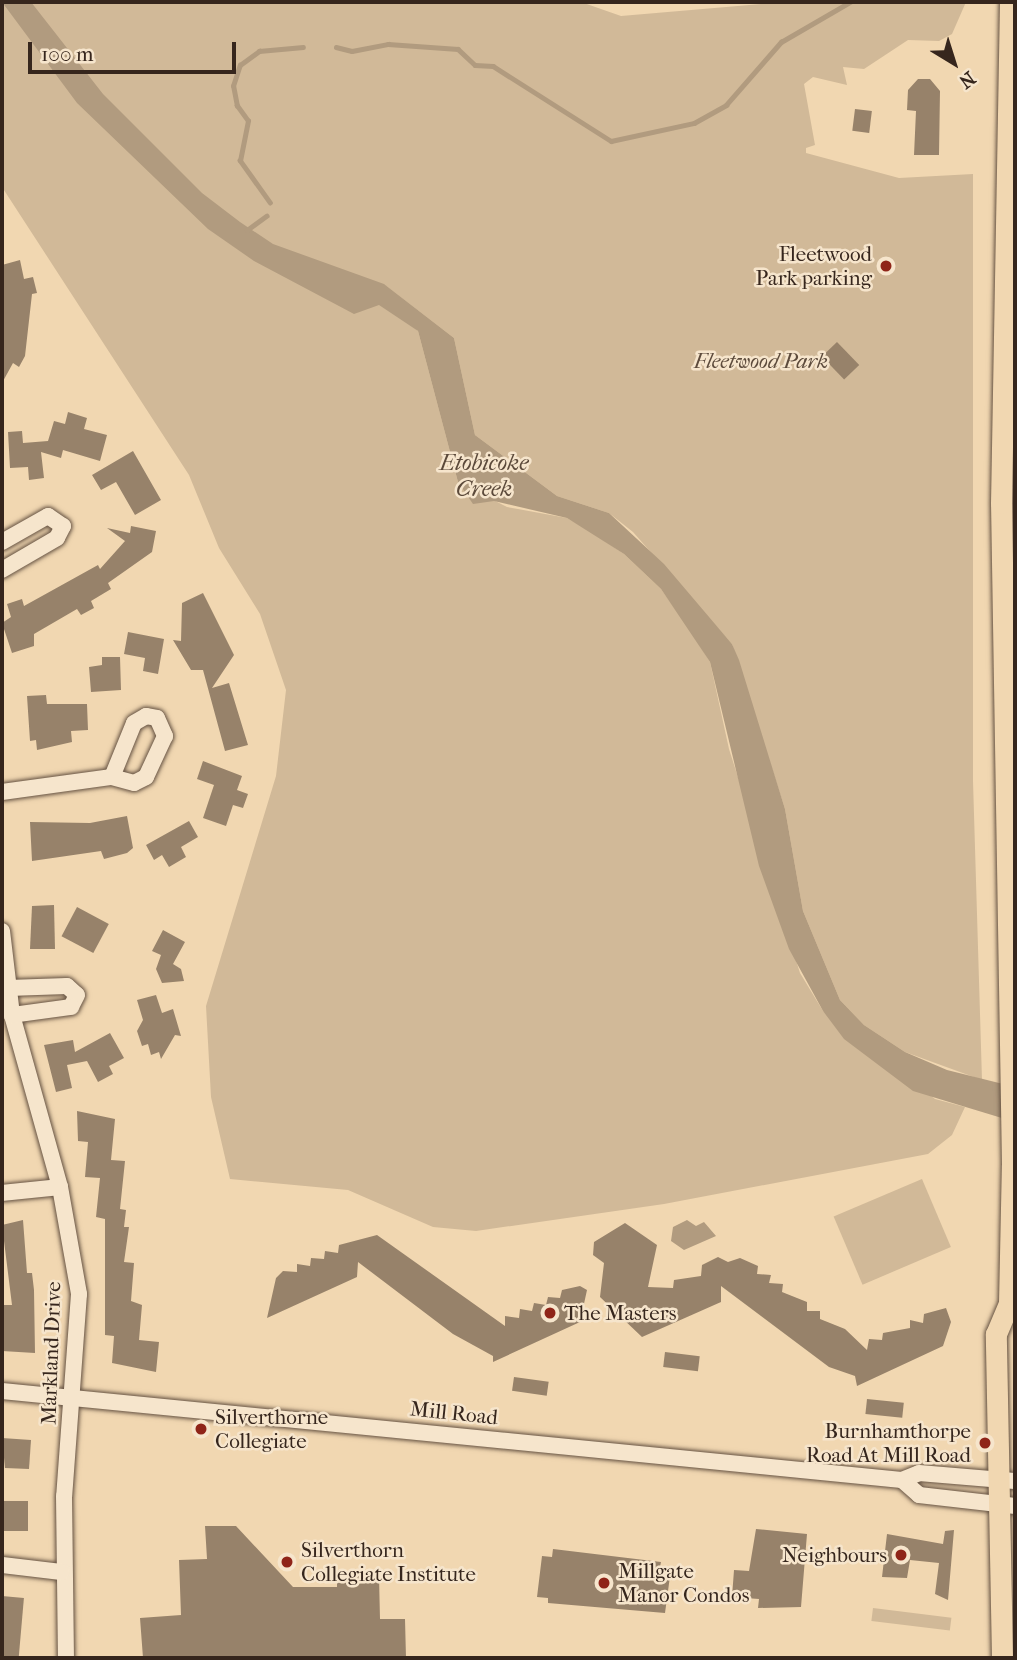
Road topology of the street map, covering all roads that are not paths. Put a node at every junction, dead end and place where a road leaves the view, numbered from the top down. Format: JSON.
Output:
{"nodes":[{"id":1,"x":1010,"y":2,"type":"edge"},
{"id":2,"x":2,"y":542,"type":"edge"},
{"id":3,"x":2,"y":570,"type":"edge"},
{"id":4,"x":113,"y":777,"type":"dead end"},
{"id":5,"x":2,"y":792,"type":"edge"},
{"id":6,"x":2,"y":931,"type":"edge"},
{"id":7,"x":7,"y":1000,"type":"edge"},
{"id":8,"x":60,"y":1187,"type":"junction"},
{"id":9,"x":2,"y":1193,"type":"edge"},
{"id":10,"x":1012,"y":1310,"type":"edge"},
{"id":11,"x":2,"y":1391,"type":"edge"},
{"id":12,"x":72,"y":1397,"type":"junction"},
{"id":13,"x":902,"y":1480,"type":"junction"},
{"id":14,"x":1006,"y":1480,"type":"edge"},
{"id":15,"x":1006,"y":1505,"type":"edge"},
{"id":16,"x":2,"y":1565,"type":"edge"},
{"id":17,"x":62,"y":1572,"type":"junction"},
{"id":18,"x":66,"y":1658,"type":"edge"},
{"id":19,"x":1002,"y":1658,"type":"edge"}],
"edges":[{"from":1,"to":10,"type":"main road"},
{"from":2,"to":3,"type":"street"},
{"from":4,"to":5,"type":"street"},
{"from":6,"to":7,"type":"street","name":"Markland Drive"},
{"from":7,"to":8,"type":"street","name":"Markland Drive"},
{"from":8,"to":9,"type":"street"},
{"from":8,"to":12,"type":"street","name":"Markland Drive"},
{"from":10,"to":14,"type":"main road"},
{"from":11,"to":12,"type":"street","name":"Mill Road"},
{"from":12,"to":13,"type":"street","name":"Mill Road"},
{"from":12,"to":17,"type":"street","name":"Markland Drive"},
{"from":13,"to":14,"type":"street","name":"Mill Road"},
{"from":13,"to":15,"type":"street","name":"Mill Road"},
{"from":14,"to":15,"type":"main road"},
{"from":15,"to":19,"type":"main road"},
{"from":16,"to":17,"type":"street"},
{"from":17,"to":18,"type":"street","name":"Markland Drive"}]}
